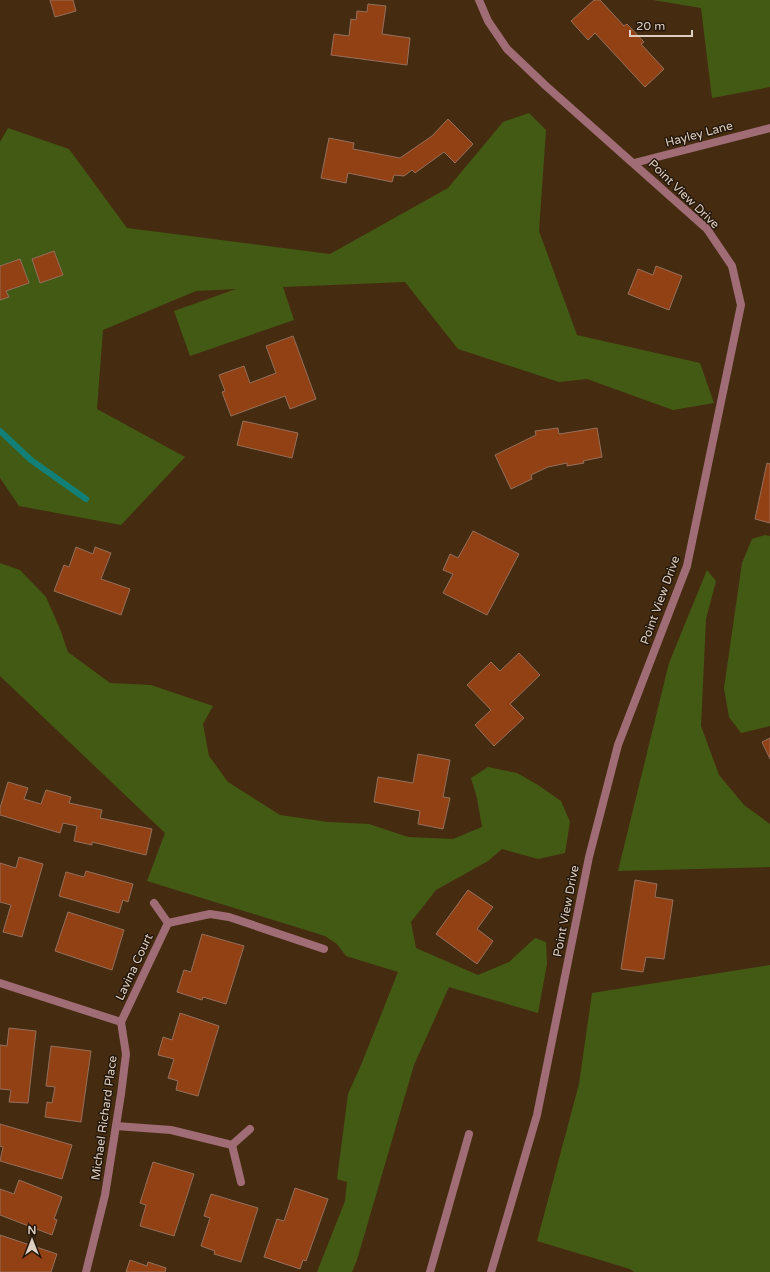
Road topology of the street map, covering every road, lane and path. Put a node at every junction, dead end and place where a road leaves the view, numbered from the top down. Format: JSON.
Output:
{"nodes":[{"id":1,"x":479,"y":0,"type":"edge"},
{"id":2,"x":770,"y":128,"type":"edge"},
{"id":3,"x":634,"y":163,"type":"junction"},
{"id":4,"x":154,"y":903,"type":"dead end"},
{"id":5,"x":168,"y":923,"type":"junction"},
{"id":6,"x":324,"y":949,"type":"dead end"},
{"id":7,"x":0,"y":982,"type":"edge"},
{"id":8,"x":121,"y":1022,"type":"junction"},
{"id":9,"x":116,"y":1126,"type":"junction"},
{"id":10,"x":250,"y":1129,"type":"dead end"},
{"id":11,"x":469,"y":1134,"type":"dead end"},
{"id":12,"x":232,"y":1145,"type":"junction"},
{"id":13,"x":241,"y":1182,"type":"dead end"},
{"id":14,"x":86,"y":1272,"type":"edge"},
{"id":15,"x":430,"y":1272,"type":"edge"},
{"id":16,"x":491,"y":1272,"type":"edge"}],
"edges":[{"from":1,"to":3,"type":"street","name":"Point View Drive"},
{"from":2,"to":3,"type":"street","name":"Hayley Lane"},
{"from":3,"to":16,"type":"street","name":"Point View Drive"},
{"from":4,"to":5,"type":"street"},
{"from":5,"to":6,"type":"street"},
{"from":5,"to":8,"type":"street","name":"Lavina Court"},
{"from":7,"to":8,"type":"street"},
{"from":8,"to":9,"type":"street","name":"Michael Richard Place"},
{"from":9,"to":12,"type":"street"},
{"from":9,"to":14,"type":"street","name":"Michael Richard Place"},
{"from":10,"to":12,"type":"street"},
{"from":11,"to":15,"type":"street"},
{"from":12,"to":13,"type":"street"}]}
